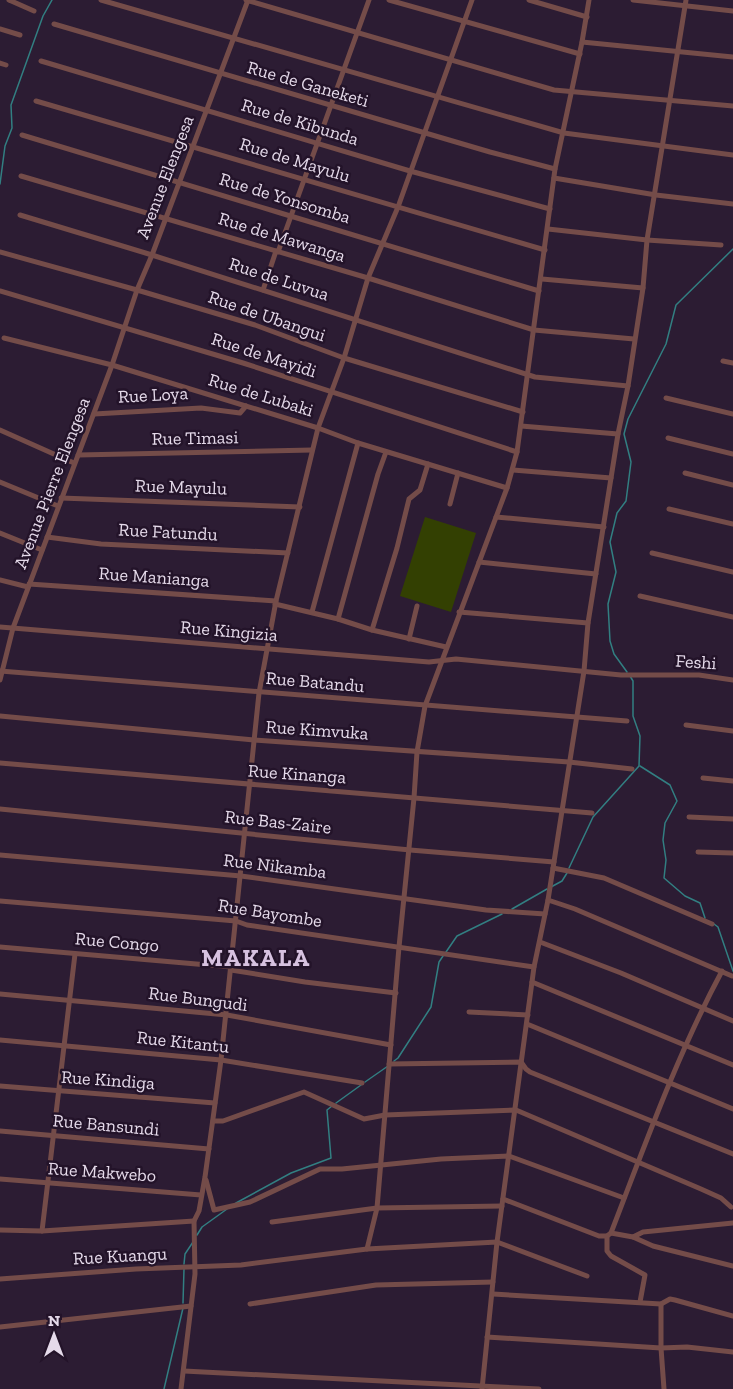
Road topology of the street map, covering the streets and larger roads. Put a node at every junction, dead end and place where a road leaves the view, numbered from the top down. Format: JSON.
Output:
{"nodes":[{"id":1,"x":9,"y":0,"type":"edge"},
{"id":2,"x":101,"y":0,"type":"edge"},
{"id":3,"x":246,"y":0,"type":"edge"},
{"id":4,"x":369,"y":0,"type":"edge"},
{"id":5,"x":389,"y":0,"type":"edge"},
{"id":6,"x":472,"y":0,"type":"edge"},
{"id":7,"x":529,"y":0,"type":"edge"},
{"id":8,"x":589,"y":0,"type":"edge"},
{"id":9,"x":633,"y":0,"type":"edge"},
{"id":10,"x":686,"y":3,"type":"edge"},
{"id":11,"x":34,"y":11,"type":"dead end"},
{"id":12,"x":733,"y":11,"type":"edge"},
{"id":13,"x":587,"y":16,"type":"junction"},
{"id":14,"x":465,"y":22,"type":"junction"},
{"id":15,"x":54,"y":24,"type":"dead end"},
{"id":16,"x":0,"y":29,"type":"edge"},
{"id":17,"x":357,"y":33,"type":"junction"},
{"id":18,"x":20,"y":35,"type":"dead end"},
{"id":19,"x":232,"y":38,"type":"junction"},
{"id":20,"x":582,"y":42,"type":"junction"},
{"id":21,"x":677,"y":52,"type":"junction"},
{"id":22,"x":580,"y":54,"type":"junction"},
{"id":23,"x":733,"y":57,"type":"edge"},
{"id":24,"x":450,"y":60,"type":"junction"},
{"id":25,"x":41,"y":61,"type":"dead end"},
{"id":26,"x":344,"y":69,"type":"junction"},
{"id":27,"x":219,"y":74,"type":"junction"},
{"id":28,"x":572,"y":91,"type":"junction"},
{"id":29,"x":437,"y":96,"type":"junction"},
{"id":30,"x":669,"y":100,"type":"junction"},
{"id":31,"x":36,"y":101,"type":"dead end"},
{"id":32,"x":330,"y":106,"type":"junction"},
{"id":33,"x":733,"y":106,"type":"edge"},
{"id":34,"x":207,"y":109,"type":"junction"},
{"id":35,"x":425,"y":132,"type":"junction"},
{"id":36,"x":564,"y":133,"type":"junction"},
{"id":37,"x":21,"y":135,"type":"dead end"},
{"id":38,"x":317,"y":142,"type":"junction"},
{"id":39,"x":193,"y":146,"type":"junction"},
{"id":40,"x":662,"y":146,"type":"junction"},
{"id":41,"x":733,"y":155,"type":"edge"},
{"id":42,"x":555,"y":169,"type":"junction"},
{"id":43,"x":410,"y":171,"type":"junction"},
{"id":44,"x":21,"y":176,"type":"dead end"},
{"id":45,"x":554,"y":178,"type":"junction"},
{"id":46,"x":305,"y":179,"type":"junction"},
{"id":47,"x":179,"y":181,"type":"junction"},
{"id":48,"x":656,"y":195,"type":"junction"},
{"id":49,"x":733,"y":204,"type":"edge"},
{"id":50,"x":398,"y":207,"type":"junction"},
{"id":51,"x":550,"y":209,"type":"junction"},
{"id":52,"x":20,"y":215,"type":"dead end"},
{"id":53,"x":292,"y":216,"type":"junction"},
{"id":54,"x":165,"y":218,"type":"junction"},
{"id":55,"x":548,"y":229,"type":"junction"},
{"id":56,"x":647,"y":240,"type":"junction"},
{"id":57,"x":382,"y":245,"type":"junction"},
{"id":58,"x":721,"y":245,"type":"dead end"},
{"id":59,"x":545,"y":250,"type":"junction"},
{"id":60,"x":277,"y":251,"type":"junction"},
{"id":61,"x":0,"y":252,"type":"edge"},
{"id":62,"x":152,"y":255,"type":"junction"},
{"id":63,"x":368,"y":278,"type":"junction"},
{"id":64,"x":542,"y":279,"type":"junction"},
{"id":65,"x":643,"y":288,"type":"junction"},
{"id":66,"x":137,"y":290,"type":"junction"},
{"id":67,"x":263,"y":290,"type":"junction"},
{"id":68,"x":0,"y":291,"type":"edge"},
{"id":69,"x":539,"y":291,"type":"junction"},
{"id":70,"x":356,"y":320,"type":"junction"},
{"id":71,"x":124,"y":327,"type":"junction"},
{"id":72,"x":534,"y":330,"type":"junction"},
{"id":73,"x":4,"y":338,"type":"dead end"},
{"id":74,"x":634,"y":339,"type":"junction"},
{"id":75,"x":344,"y":358,"type":"junction"},
{"id":76,"x":723,"y":361,"type":"dead end"},
{"id":77,"x":733,"y":363,"type":"edge"},
{"id":78,"x":112,"y":365,"type":"junction"},
{"id":79,"x":528,"y":374,"type":"junction"},
{"id":80,"x":628,"y":386,"type":"junction"},
{"id":81,"x":331,"y":392,"type":"junction"},
{"id":82,"x":666,"y":398,"type":"dead end"},
{"id":83,"x":246,"y":406,"type":"junction"},
{"id":84,"x":523,"y":412,"type":"junction"},
{"id":85,"x":94,"y":414,"type":"junction"},
{"id":86,"x":733,"y":414,"type":"edge"},
{"id":87,"x":521,"y":426,"type":"junction"},
{"id":88,"x":318,"y":428,"type":"junction"},
{"id":89,"x":0,"y":430,"type":"edge"},
{"id":90,"x":618,"y":434,"type":"junction"},
{"id":91,"x":668,"y":438,"type":"dead end"},
{"id":92,"x":358,"y":443,"type":"junction"},
{"id":93,"x":312,"y":450,"type":"junction"},
{"id":94,"x":386,"y":452,"type":"junction"},
{"id":95,"x":518,"y":452,"type":"junction"},
{"id":96,"x":733,"y":454,"type":"edge"},
{"id":97,"x":78,"y":455,"type":"junction"},
{"id":98,"x":74,"y":463,"type":"junction"},
{"id":99,"x":428,"y":464,"type":"junction"},
{"id":100,"x":513,"y":470,"type":"junction"},
{"id":101,"x":458,"y":473,"type":"junction"},
{"id":102,"x":685,"y":473,"type":"dead end"},
{"id":103,"x":611,"y":478,"type":"junction"},
{"id":104,"x":0,"y":482,"type":"edge"},
{"id":105,"x":733,"y":485,"type":"edge"},
{"id":106,"x":507,"y":488,"type":"junction"},
{"id":107,"x":61,"y":498,"type":"junction"},
{"id":108,"x":450,"y":504,"type":"dead end"},
{"id":109,"x":58,"y":506,"type":"junction"},
{"id":110,"x":300,"y":507,"type":"junction"},
{"id":111,"x":669,"y":508,"type":"dead end"},
{"id":112,"x":496,"y":517,"type":"junction"},
{"id":113,"x":733,"y":524,"type":"edge"},
{"id":114,"x":604,"y":526,"type":"junction"},
{"id":115,"x":0,"y":533,"type":"edge"},
{"id":116,"x":47,"y":537,"type":"junction"},
{"id":117,"x":42,"y":550,"type":"junction"},
{"id":118,"x":288,"y":553,"type":"junction"},
{"id":119,"x":652,"y":553,"type":"dead end"},
{"id":120,"x":479,"y":562,"type":"junction"},
{"id":121,"x":733,"y":572,"type":"edge"},
{"id":122,"x":596,"y":574,"type":"junction"},
{"id":123,"x":0,"y":580,"type":"edge"},
{"id":124,"x":29,"y":586,"type":"junction"},
{"id":125,"x":640,"y":596,"type":"dead end"},
{"id":126,"x":275,"y":602,"type":"junction"},
{"id":127,"x":417,"y":606,"type":"dead end"},
{"id":128,"x":312,"y":612,"type":"junction"},
{"id":129,"x":459,"y":612,"type":"junction"},
{"id":130,"x":733,"y":617,"type":"edge"},
{"id":131,"x":338,"y":619,"type":"junction"},
{"id":132,"x":588,"y":623,"type":"junction"},
{"id":133,"x":0,"y":627,"type":"edge"},
{"id":134,"x":13,"y":628,"type":"junction"},
{"id":135,"x":372,"y":630,"type":"junction"},
{"id":136,"x":409,"y":639,"type":"junction"},
{"id":137,"x":446,"y":647,"type":"junction"},
{"id":138,"x":267,"y":649,"type":"junction"},
{"id":139,"x":441,"y":661,"type":"junction"},
{"id":140,"x":1,"y":671,"type":"edge"},
{"id":141,"x":584,"y":671,"type":"junction"},
{"id":142,"x":0,"y":680,"type":"edge"},
{"id":143,"x":733,"y":680,"type":"edge"},
{"id":144,"x":259,"y":693,"type":"junction"},
{"id":145,"x":425,"y":706,"type":"junction"},
{"id":146,"x":0,"y":716,"type":"edge"},
{"id":147,"x":576,"y":717,"type":"junction"},
{"id":148,"x":627,"y":721,"type":"dead end"},
{"id":149,"x":686,"y":725,"type":"dead end"},
{"id":150,"x":733,"y":731,"type":"edge"},
{"id":151,"x":254,"y":740,"type":"junction"},
{"id":152,"x":417,"y":752,"type":"junction"},
{"id":153,"x":569,"y":762,"type":"junction"},
{"id":154,"x":0,"y":763,"type":"edge"},
{"id":155,"x":632,"y":770,"type":"dead end"},
{"id":156,"x":703,"y":778,"type":"dead end"},
{"id":157,"x":733,"y":781,"type":"edge"},
{"id":158,"x":250,"y":786,"type":"junction"},
{"id":159,"x":414,"y":798,"type":"junction"},
{"id":160,"x":0,"y":809,"type":"edge"},
{"id":161,"x":561,"y":810,"type":"junction"},
{"id":162,"x":592,"y":813,"type":"dead end"},
{"id":163,"x":689,"y":817,"type":"dead end"},
{"id":164,"x":733,"y":819,"type":"edge"},
{"id":165,"x":246,"y":834,"type":"junction"},
{"id":166,"x":410,"y":850,"type":"junction"},
{"id":167,"x":698,"y":852,"type":"dead end"},
{"id":168,"x":733,"y":853,"type":"edge"},
{"id":169,"x":0,"y":855,"type":"edge"},
{"id":170,"x":554,"y":865,"type":"junction"},
{"id":171,"x":241,"y":876,"type":"junction"},
{"id":172,"x":404,"y":898,"type":"junction"},
{"id":173,"x":548,"y":900,"type":"junction"},
{"id":174,"x":0,"y":901,"type":"edge"},
{"id":175,"x":545,"y":914,"type":"junction"},
{"id":176,"x":236,"y":921,"type":"junction"},
{"id":177,"x":712,"y":924,"type":"dead end"},
{"id":178,"x":540,"y":942,"type":"junction"},
{"id":179,"x":0,"y":946,"type":"edge"},
{"id":180,"x":399,"y":947,"type":"junction"},
{"id":181,"x":75,"y":954,"type":"junction"},
{"id":182,"x":534,"y":967,"type":"junction"},
{"id":183,"x":231,"y":968,"type":"junction"},
{"id":184,"x":722,"y":971,"type":"junction"},
{"id":185,"x":732,"y":976,"type":"edge"},
{"id":186,"x":532,"y":982,"type":"junction"},
{"id":187,"x":396,"y":993,"type":"junction"},
{"id":188,"x":0,"y":994,"type":"edge"},
{"id":189,"x":70,"y":1001,"type":"junction"},
{"id":190,"x":702,"y":1008,"type":"junction"},
{"id":191,"x":469,"y":1012,"type":"dead end"},
{"id":192,"x":227,"y":1015,"type":"junction"},
{"id":193,"x":528,"y":1015,"type":"junction"},
{"id":194,"x":733,"y":1021,"type":"edge"},
{"id":195,"x":527,"y":1024,"type":"junction"},
{"id":196,"x":0,"y":1040,"type":"edge"},
{"id":197,"x":63,"y":1045,"type":"junction"},
{"id":198,"x":391,"y":1045,"type":"junction"},
{"id":199,"x":686,"y":1047,"type":"junction"},
{"id":200,"x":221,"y":1060,"type":"junction"},
{"id":201,"x":521,"y":1062,"type":"junction"},
{"id":202,"x":389,"y":1064,"type":"junction"},
{"id":203,"x":733,"y":1065,"type":"edge"},
{"id":204,"x":362,"y":1083,"type":"dead end"},
{"id":205,"x":670,"y":1084,"type":"junction"},
{"id":206,"x":0,"y":1086,"type":"edge"},
{"id":207,"x":57,"y":1091,"type":"junction"},
{"id":208,"x":215,"y":1103,"type":"junction"},
{"id":209,"x":733,"y":1109,"type":"edge"},
{"id":210,"x":516,"y":1110,"type":"junction"},
{"id":211,"x":385,"y":1114,"type":"junction"},
{"id":212,"x":213,"y":1121,"type":"junction"},
{"id":213,"x":653,"y":1122,"type":"junction"},
{"id":214,"x":0,"y":1131,"type":"edge"},
{"id":215,"x":54,"y":1136,"type":"junction"},
{"id":216,"x":209,"y":1149,"type":"junction"},
{"id":217,"x":733,"y":1154,"type":"edge"},
{"id":218,"x":509,"y":1156,"type":"junction"},
{"id":219,"x":636,"y":1162,"type":"junction"},
{"id":220,"x":382,"y":1165,"type":"junction"},
{"id":221,"x":205,"y":1177,"type":"junction"},
{"id":222,"x":0,"y":1179,"type":"edge"},
{"id":223,"x":47,"y":1183,"type":"junction"},
{"id":224,"x":201,"y":1195,"type":"junction"},
{"id":225,"x":624,"y":1198,"type":"junction"},
{"id":226,"x":503,"y":1202,"type":"junction"},
{"id":227,"x":731,"y":1207,"type":"dead end"},
{"id":228,"x":378,"y":1208,"type":"junction"},
{"id":229,"x":194,"y":1221,"type":"junction"},
{"id":230,"x":272,"y":1222,"type":"dead end"},
{"id":231,"x":733,"y":1222,"type":"edge"},
{"id":232,"x":0,"y":1230,"type":"edge"},
{"id":233,"x":42,"y":1231,"type":"junction"},
{"id":234,"x":609,"y":1235,"type":"junction"},
{"id":235,"x":633,"y":1237,"type":"junction"},
{"id":236,"x":497,"y":1242,"type":"junction"},
{"id":237,"x":367,"y":1249,"type":"junction"},
{"id":238,"x":733,"y":1266,"type":"edge"},
{"id":239,"x":195,"y":1267,"type":"junction"},
{"id":240,"x":587,"y":1276,"type":"dead end"},
{"id":241,"x":0,"y":1279,"type":"edge"},
{"id":242,"x":493,"y":1282,"type":"junction"},
{"id":243,"x":492,"y":1294,"type":"junction"},
{"id":244,"x":640,"y":1302,"type":"junction"},
{"id":245,"x":250,"y":1304,"type":"dead end"},
{"id":246,"x":662,"y":1304,"type":"junction"},
{"id":247,"x":191,"y":1306,"type":"junction"},
{"id":248,"x":733,"y":1316,"type":"edge"},
{"id":249,"x":0,"y":1327,"type":"edge"},
{"id":250,"x":487,"y":1336,"type":"junction"},
{"id":251,"x":661,"y":1348,"type":"junction"},
{"id":252,"x":733,"y":1352,"type":"edge"},
{"id":253,"x":184,"y":1371,"type":"junction"},
{"id":254,"x":482,"y":1388,"type":"edge"},
{"id":255,"x":181,"y":1389,"type":"edge"},
{"id":256,"x":539,"y":1389,"type":"edge"},
{"id":257,"x":664,"y":1389,"type":"edge"}],
"edges":[{"from":1,"to":11,"type":"street"},
{"from":2,"to":19,"type":"street"},
{"from":3,"to":17,"type":"street"},
{"from":3,"to":19,"type":"street","name":"Avenue Elengesa"},
{"from":4,"to":17,"type":"street"},
{"from":5,"to":14,"type":"street"},
{"from":6,"to":14,"type":"street"},
{"from":7,"to":13,"type":"street"},
{"from":8,"to":13,"type":"street"},
{"from":9,"to":10,"type":"street"},
{"from":10,"to":12,"type":"street"},
{"from":10,"to":21,"type":"street"},
{"from":13,"to":20,"type":"street"},
{"from":14,"to":22,"type":"street"},
{"from":14,"to":24,"type":"street"},
{"from":15,"to":27,"type":"street","name":"Rue de Ganeketi"},
{"from":16,"to":18,"type":"street"},
{"from":17,"to":24,"type":"street"},
{"from":17,"to":26,"type":"street"},
{"from":19,"to":26,"type":"street"},
{"from":19,"to":27,"type":"street","name":"Avenue Elengesa"},
{"from":20,"to":21,"type":"street"},
{"from":20,"to":22,"type":"street"},
{"from":21,"to":23,"type":"street"},
{"from":21,"to":30,"type":"street"},
{"from":22,"to":28,"type":"street"},
{"from":24,"to":28,"type":"street"},
{"from":24,"to":29,"type":"street"},
{"from":25,"to":34,"type":"street","name":"Rue de Kibunda"},
{"from":26,"to":29,"type":"street"},
{"from":26,"to":32,"type":"street"},
{"from":27,"to":32,"type":"street","name":"Rue de Ganeketi"},
{"from":27,"to":34,"type":"street","name":"Avenue Elengesa"},
{"from":28,"to":30,"type":"street"},
{"from":28,"to":36,"type":"street"},
{"from":29,"to":35,"type":"street"},
{"from":29,"to":36,"type":"street"},
{"from":30,"to":33,"type":"street"},
{"from":30,"to":40,"type":"street"},
{"from":31,"to":39,"type":"street","name":"Rue de Mayulu"},
{"from":32,"to":35,"type":"street","name":"Rue de Ganeketi"},
{"from":32,"to":38,"type":"street"},
{"from":34,"to":38,"type":"street","name":"Rue de Kibunda"},
{"from":34,"to":39,"type":"street","name":"Avenue Elengesa"},
{"from":35,"to":42,"type":"street","name":"Rue de Ganeketi"},
{"from":35,"to":43,"type":"street"},
{"from":36,"to":40,"type":"street"},
{"from":36,"to":42,"type":"street"},
{"from":37,"to":47,"type":"street","name":"Rue de Yonsomba"},
{"from":38,"to":43,"type":"street","name":"Rue de Kibunda"},
{"from":38,"to":46,"type":"street"},
{"from":39,"to":46,"type":"street","name":"Rue de Mayulu"},
{"from":39,"to":47,"type":"street","name":"Avenue Elengesa"},
{"from":40,"to":41,"type":"street"},
{"from":40,"to":48,"type":"street"},
{"from":42,"to":45,"type":"street"},
{"from":43,"to":50,"type":"street"},
{"from":43,"to":51,"type":"street","name":"Rue de Kibunda"},
{"from":44,"to":54,"type":"street","name":"Rue de Mawanga"},
{"from":45,"to":48,"type":"street"},
{"from":45,"to":51,"type":"street"},
{"from":46,"to":50,"type":"street","name":"Rue de Mayulu"},
{"from":46,"to":53,"type":"street"},
{"from":47,"to":53,"type":"street","name":"Rue de Yonsomba"},
{"from":47,"to":54,"type":"street","name":"Avenue Elengesa"},
{"from":48,"to":49,"type":"street"},
{"from":48,"to":56,"type":"street"},
{"from":50,"to":57,"type":"street"},
{"from":50,"to":59,"type":"street","name":"Rue de Mayulu"},
{"from":51,"to":55,"type":"street"},
{"from":52,"to":62,"type":"street","name":"Rue de Luvua"},
{"from":53,"to":57,"type":"street","name":"Rue de Yonsomba"},
{"from":53,"to":60,"type":"street"},
{"from":54,"to":60,"type":"street","name":"Rue de Mawanga"},
{"from":54,"to":62,"type":"street","name":"Avenue Elengesa"},
{"from":55,"to":56,"type":"street"},
{"from":55,"to":59,"type":"street"},
{"from":56,"to":58,"type":"street"},
{"from":56,"to":65,"type":"street"},
{"from":57,"to":63,"type":"street"},
{"from":57,"to":69,"type":"street","name":"Rue de Yonsomba"},
{"from":59,"to":64,"type":"street"},
{"from":60,"to":63,"type":"street","name":"Rue de Mawanga"},
{"from":60,"to":67,"type":"street"},
{"from":61,"to":66,"type":"street","name":"Rue de Ubangui"},
{"from":62,"to":66,"type":"street","name":"Avenue Elengesa"},
{"from":62,"to":67,"type":"street","name":"Rue de Luvua"},
{"from":63,"to":70,"type":"street"},
{"from":63,"to":72,"type":"street","name":"Rue de Mawanga"},
{"from":64,"to":65,"type":"street"},
{"from":64,"to":69,"type":"street"},
{"from":65,"to":74,"type":"street"},
{"from":66,"to":71,"type":"street","name":"Avenue Elengesa"},
{"from":66,"to":75,"type":"street","name":"Rue de Ubangui"},
{"from":67,"to":70,"type":"street","name":"Rue de Luvua"},
{"from":68,"to":71,"type":"street","name":"Rue de Mayidi"},
{"from":69,"to":72,"type":"street"},
{"from":70,"to":75,"type":"street"},
{"from":70,"to":79,"type":"street","name":"Rue de Luvua"},
{"from":71,"to":78,"type":"street","name":"Avenue Elengesa"},
{"from":71,"to":81,"type":"street","name":"Rue de Mayidi"},
{"from":72,"to":74,"type":"street","name":"Rue de Mawanga"},
{"from":72,"to":79,"type":"street"},
{"from":73,"to":78,"type":"street","name":"Rue de Lubaki"},
{"from":74,"to":80,"type":"street"},
{"from":75,"to":81,"type":"street"},
{"from":75,"to":84,"type":"street","name":"Rue de Ubangui"},
{"from":76,"to":77,"type":"street"},
{"from":78,"to":83,"type":"street","name":"Rue de Lubaki"},
{"from":78,"to":85,"type":"street","name":"Avenue Pierre Elengesa"},
{"from":79,"to":80,"type":"street","name":"Rue de Luvua"},
{"from":79,"to":84,"type":"street"},
{"from":80,"to":90,"type":"street"},
{"from":81,"to":88,"type":"street"},
{"from":81,"to":95,"type":"street","name":"Rue de Mayidi"},
{"from":82,"to":86,"type":"street"},
{"from":83,"to":85,"type":"street","name":"Rue Loya"},
{"from":83,"to":88,"type":"street","name":"Rue de Lubaki"},
{"from":84,"to":87,"type":"street"},
{"from":85,"to":97,"type":"street","name":"Avenue Pierre Elengesa"},
{"from":87,"to":90,"type":"street"},
{"from":87,"to":95,"type":"street"},
{"from":88,"to":92,"type":"street","name":"Rue de Lubaki"},
{"from":88,"to":93,"type":"street"},
{"from":89,"to":98,"type":"street"},
{"from":90,"to":103,"type":"street"},
{"from":91,"to":96,"type":"street"},
{"from":92,"to":94,"type":"street","name":"Rue de Lubaki"},
{"from":92,"to":128,"type":"street"},
{"from":93,"to":97,"type":"street","name":"Rue Timasi"},
{"from":93,"to":110,"type":"street"},
{"from":94,"to":99,"type":"street","name":"Rue de Lubaki"},
{"from":94,"to":131,"type":"street"},
{"from":95,"to":100,"type":"street"},
{"from":97,"to":98,"type":"street","name":"Avenue Pierre Elengesa"},
{"from":98,"to":107,"type":"street","name":"Avenue Pierre Elengesa"},
{"from":99,"to":101,"type":"street","name":"Rue de Lubaki"},
{"from":99,"to":135,"type":"street"},
{"from":100,"to":103,"type":"street"},
{"from":100,"to":106,"type":"street"},
{"from":101,"to":106,"type":"street","name":"Rue de Lubaki"},
{"from":101,"to":108,"type":"street"},
{"from":102,"to":105,"type":"street"},
{"from":103,"to":114,"type":"street"},
{"from":104,"to":109,"type":"street"},
{"from":106,"to":112,"type":"street"},
{"from":107,"to":109,"type":"street","name":"Avenue Pierre Elengesa"},
{"from":107,"to":110,"type":"street","name":"Rue Mayulu"},
{"from":109,"to":116,"type":"street","name":"Avenue Pierre Elengesa"},
{"from":110,"to":118,"type":"street"},
{"from":111,"to":113,"type":"street"},
{"from":112,"to":114,"type":"street"},
{"from":112,"to":120,"type":"street"},
{"from":114,"to":122,"type":"street"},
{"from":115,"to":117,"type":"street"},
{"from":116,"to":117,"type":"street","name":"Avenue Pierre Elengesa"},
{"from":116,"to":118,"type":"street","name":"Rue Fatundu"},
{"from":117,"to":124,"type":"street","name":"Avenue Pierre Elengesa"},
{"from":118,"to":126,"type":"street"},
{"from":119,"to":121,"type":"street"},
{"from":120,"to":122,"type":"street"},
{"from":120,"to":129,"type":"street"},
{"from":122,"to":132,"type":"street"},
{"from":123,"to":124,"type":"street","name":"Rue Manianga"},
{"from":124,"to":126,"type":"street","name":"Rue Manianga"},
{"from":124,"to":134,"type":"street","name":"Avenue Pierre Elengesa"},
{"from":125,"to":130,"type":"street"},
{"from":126,"to":128,"type":"street","name":"Rue Manianga"},
{"from":126,"to":138,"type":"street"},
{"from":127,"to":136,"type":"street"},
{"from":128,"to":131,"type":"street","name":"Rue Manianga"},
{"from":129,"to":132,"type":"street"},
{"from":129,"to":137,"type":"street"},
{"from":131,"to":135,"type":"street","name":"Rue Manianga"},
{"from":132,"to":141,"type":"street"},
{"from":133,"to":134,"type":"street","name":"Rue Kingizia"},
{"from":134,"to":138,"type":"street","name":"Rue Kingizia"},
{"from":134,"to":140,"type":"street","name":"Avenue Pierre Elengesa"},
{"from":135,"to":136,"type":"street","name":"Rue Manianga"},
{"from":136,"to":137,"type":"street","name":"Rue Manianga"},
{"from":137,"to":139,"type":"street"},
{"from":138,"to":139,"type":"street","name":"Rue Kingizia"},
{"from":138,"to":144,"type":"street"},
{"from":139,"to":141,"type":"street","name":"Rue Kingizia"},
{"from":139,"to":145,"type":"street"},
{"from":140,"to":142,"type":"street","name":"Avenue Pierre Elengesa"},
{"from":140,"to":144,"type":"street","name":"Rue Batandu"},
{"from":141,"to":143,"type":"street","name":"Feshi"},
{"from":141,"to":147,"type":"street"},
{"from":144,"to":145,"type":"street","name":"Rue Batandu"},
{"from":144,"to":151,"type":"street"},
{"from":145,"to":147,"type":"street","name":"Rue Batandu"},
{"from":145,"to":152,"type":"street"},
{"from":146,"to":151,"type":"street","name":"Rue Kimvuka"},
{"from":147,"to":148,"type":"street","name":"Rue Batandu"},
{"from":147,"to":153,"type":"street"},
{"from":149,"to":150,"type":"street"},
{"from":151,"to":152,"type":"street","name":"Rue Kimvuka"},
{"from":151,"to":158,"type":"street"},
{"from":152,"to":153,"type":"street","name":"Rue Kimvuka"},
{"from":152,"to":159,"type":"street"},
{"from":153,"to":155,"type":"street","name":"Rue Kimvuka"},
{"from":153,"to":161,"type":"street"},
{"from":154,"to":158,"type":"street","name":"Rue Kinanga"},
{"from":156,"to":157,"type":"street"},
{"from":158,"to":159,"type":"street","name":"Rue Kinanga"},
{"from":158,"to":165,"type":"street"},
{"from":159,"to":161,"type":"street","name":"Rue Kinanga"},
{"from":159,"to":166,"type":"street"},
{"from":160,"to":165,"type":"street","name":"Rue Bas-Zaire"},
{"from":161,"to":162,"type":"street","name":"Rue Kinanga"},
{"from":161,"to":170,"type":"street"},
{"from":163,"to":164,"type":"street"},
{"from":165,"to":166,"type":"street","name":"Rue Bas-Zaire"},
{"from":165,"to":171,"type":"street"},
{"from":166,"to":170,"type":"street","name":"Rue Bas-Zaire"},
{"from":166,"to":172,"type":"street"},
{"from":167,"to":168,"type":"street"},
{"from":169,"to":171,"type":"street","name":"Rue Nikamba"},
{"from":170,"to":173,"type":"street"},
{"from":170,"to":177,"type":"street","name":"Rue Bas-Zaire"},
{"from":171,"to":172,"type":"street","name":"Rue Nikamba"},
{"from":171,"to":176,"type":"street"},
{"from":172,"to":175,"type":"street","name":"Rue Nikamba"},
{"from":172,"to":180,"type":"street"},
{"from":173,"to":175,"type":"street"},
{"from":173,"to":184,"type":"street"},
{"from":174,"to":176,"type":"street","name":"Rue Bayombe"},
{"from":175,"to":178,"type":"street"},
{"from":176,"to":180,"type":"street","name":"Rue Bayombe"},
{"from":176,"to":183,"type":"street"},
{"from":178,"to":182,"type":"street"},
{"from":178,"to":190,"type":"street"},
{"from":179,"to":181,"type":"street","name":"Rue Congo"},
{"from":180,"to":182,"type":"street","name":"Rue Bayombe"},
{"from":180,"to":187,"type":"street"},
{"from":181,"to":183,"type":"street","name":"Rue Congo"},
{"from":181,"to":189,"type":"street"},
{"from":182,"to":186,"type":"street"},
{"from":183,"to":187,"type":"street","name":"Rue Congo"},
{"from":183,"to":192,"type":"street"},
{"from":184,"to":185,"type":"street"},
{"from":184,"to":190,"type":"street"},
{"from":186,"to":193,"type":"street"},
{"from":186,"to":199,"type":"street"},
{"from":187,"to":198,"type":"street"},
{"from":188,"to":189,"type":"street","name":"Rue Bungudi"},
{"from":189,"to":192,"type":"street","name":"Rue Bungudi"},
{"from":189,"to":197,"type":"street"},
{"from":190,"to":194,"type":"street"},
{"from":190,"to":199,"type":"street"},
{"from":191,"to":193,"type":"street"},
{"from":192,"to":198,"type":"street","name":"Rue Bungudi"},
{"from":192,"to":200,"type":"street"},
{"from":193,"to":195,"type":"street"},
{"from":195,"to":201,"type":"street"},
{"from":195,"to":205,"type":"street"},
{"from":196,"to":197,"type":"street","name":"Rue Kitantu"},
{"from":197,"to":200,"type":"street","name":"Rue Kitantu"},
{"from":197,"to":207,"type":"street"},
{"from":198,"to":202,"type":"street"},
{"from":199,"to":203,"type":"street"},
{"from":199,"to":205,"type":"street"},
{"from":200,"to":204,"type":"street","name":"Rue Kitantu"},
{"from":200,"to":208,"type":"street"},
{"from":201,"to":202,"type":"street"},
{"from":201,"to":210,"type":"street"},
{"from":201,"to":213,"type":"street"},
{"from":202,"to":211,"type":"street"},
{"from":205,"to":209,"type":"street"},
{"from":205,"to":213,"type":"street"},
{"from":206,"to":207,"type":"street","name":"Rue Kindiga"},
{"from":207,"to":208,"type":"street","name":"Rue Kindiga"},
{"from":207,"to":215,"type":"street"},
{"from":208,"to":212,"type":"street"},
{"from":210,"to":211,"type":"street"},
{"from":210,"to":218,"type":"street"},
{"from":210,"to":219,"type":"street"},
{"from":211,"to":212,"type":"street"},
{"from":211,"to":220,"type":"street"},
{"from":212,"to":216,"type":"street"},
{"from":213,"to":217,"type":"street"},
{"from":213,"to":219,"type":"street"},
{"from":214,"to":215,"type":"street","name":"Rue Bansundi"},
{"from":215,"to":216,"type":"street","name":"Rue Bansundi"},
{"from":215,"to":223,"type":"street"},
{"from":216,"to":221,"type":"street"},
{"from":218,"to":220,"type":"street"},
{"from":218,"to":225,"type":"street"},
{"from":218,"to":226,"type":"street"},
{"from":219,"to":225,"type":"street"},
{"from":219,"to":227,"type":"street"},
{"from":220,"to":221,"type":"street"},
{"from":220,"to":228,"type":"street"},
{"from":221,"to":224,"type":"street"},
{"from":222,"to":223,"type":"street","name":"Rue Makwebo"},
{"from":223,"to":224,"type":"street","name":"Rue Makwebo"},
{"from":223,"to":233,"type":"street"},
{"from":224,"to":229,"type":"street"},
{"from":225,"to":234,"type":"street"},
{"from":226,"to":228,"type":"street"},
{"from":226,"to":234,"type":"street"},
{"from":226,"to":236,"type":"street"},
{"from":228,"to":230,"type":"street"},
{"from":228,"to":237,"type":"street"},
{"from":229,"to":233,"type":"street"},
{"from":229,"to":239,"type":"street"},
{"from":231,"to":235,"type":"street"},
{"from":232,"to":233,"type":"street"},
{"from":234,"to":235,"type":"street"},
{"from":234,"to":244,"type":"street"},
{"from":235,"to":238,"type":"street"},
{"from":236,"to":237,"type":"street","name":"Rue Kuangu"},
{"from":236,"to":240,"type":"street"},
{"from":236,"to":242,"type":"street"},
{"from":237,"to":239,"type":"street","name":"Rue Kuangu"},
{"from":239,"to":241,"type":"street","name":"Rue Kuangu"},
{"from":239,"to":247,"type":"street"},
{"from":242,"to":243,"type":"street"},
{"from":242,"to":245,"type":"street"},
{"from":243,"to":244,"type":"street"},
{"from":243,"to":250,"type":"street"},
{"from":244,"to":246,"type":"street"},
{"from":246,"to":248,"type":"street"},
{"from":246,"to":251,"type":"street"},
{"from":247,"to":249,"type":"street"},
{"from":247,"to":253,"type":"street"},
{"from":250,"to":251,"type":"street"},
{"from":250,"to":254,"type":"street"},
{"from":251,"to":252,"type":"street"},
{"from":251,"to":257,"type":"street"},
{"from":253,"to":254,"type":"street"},
{"from":253,"to":255,"type":"street"},
{"from":254,"to":256,"type":"street"}]}
